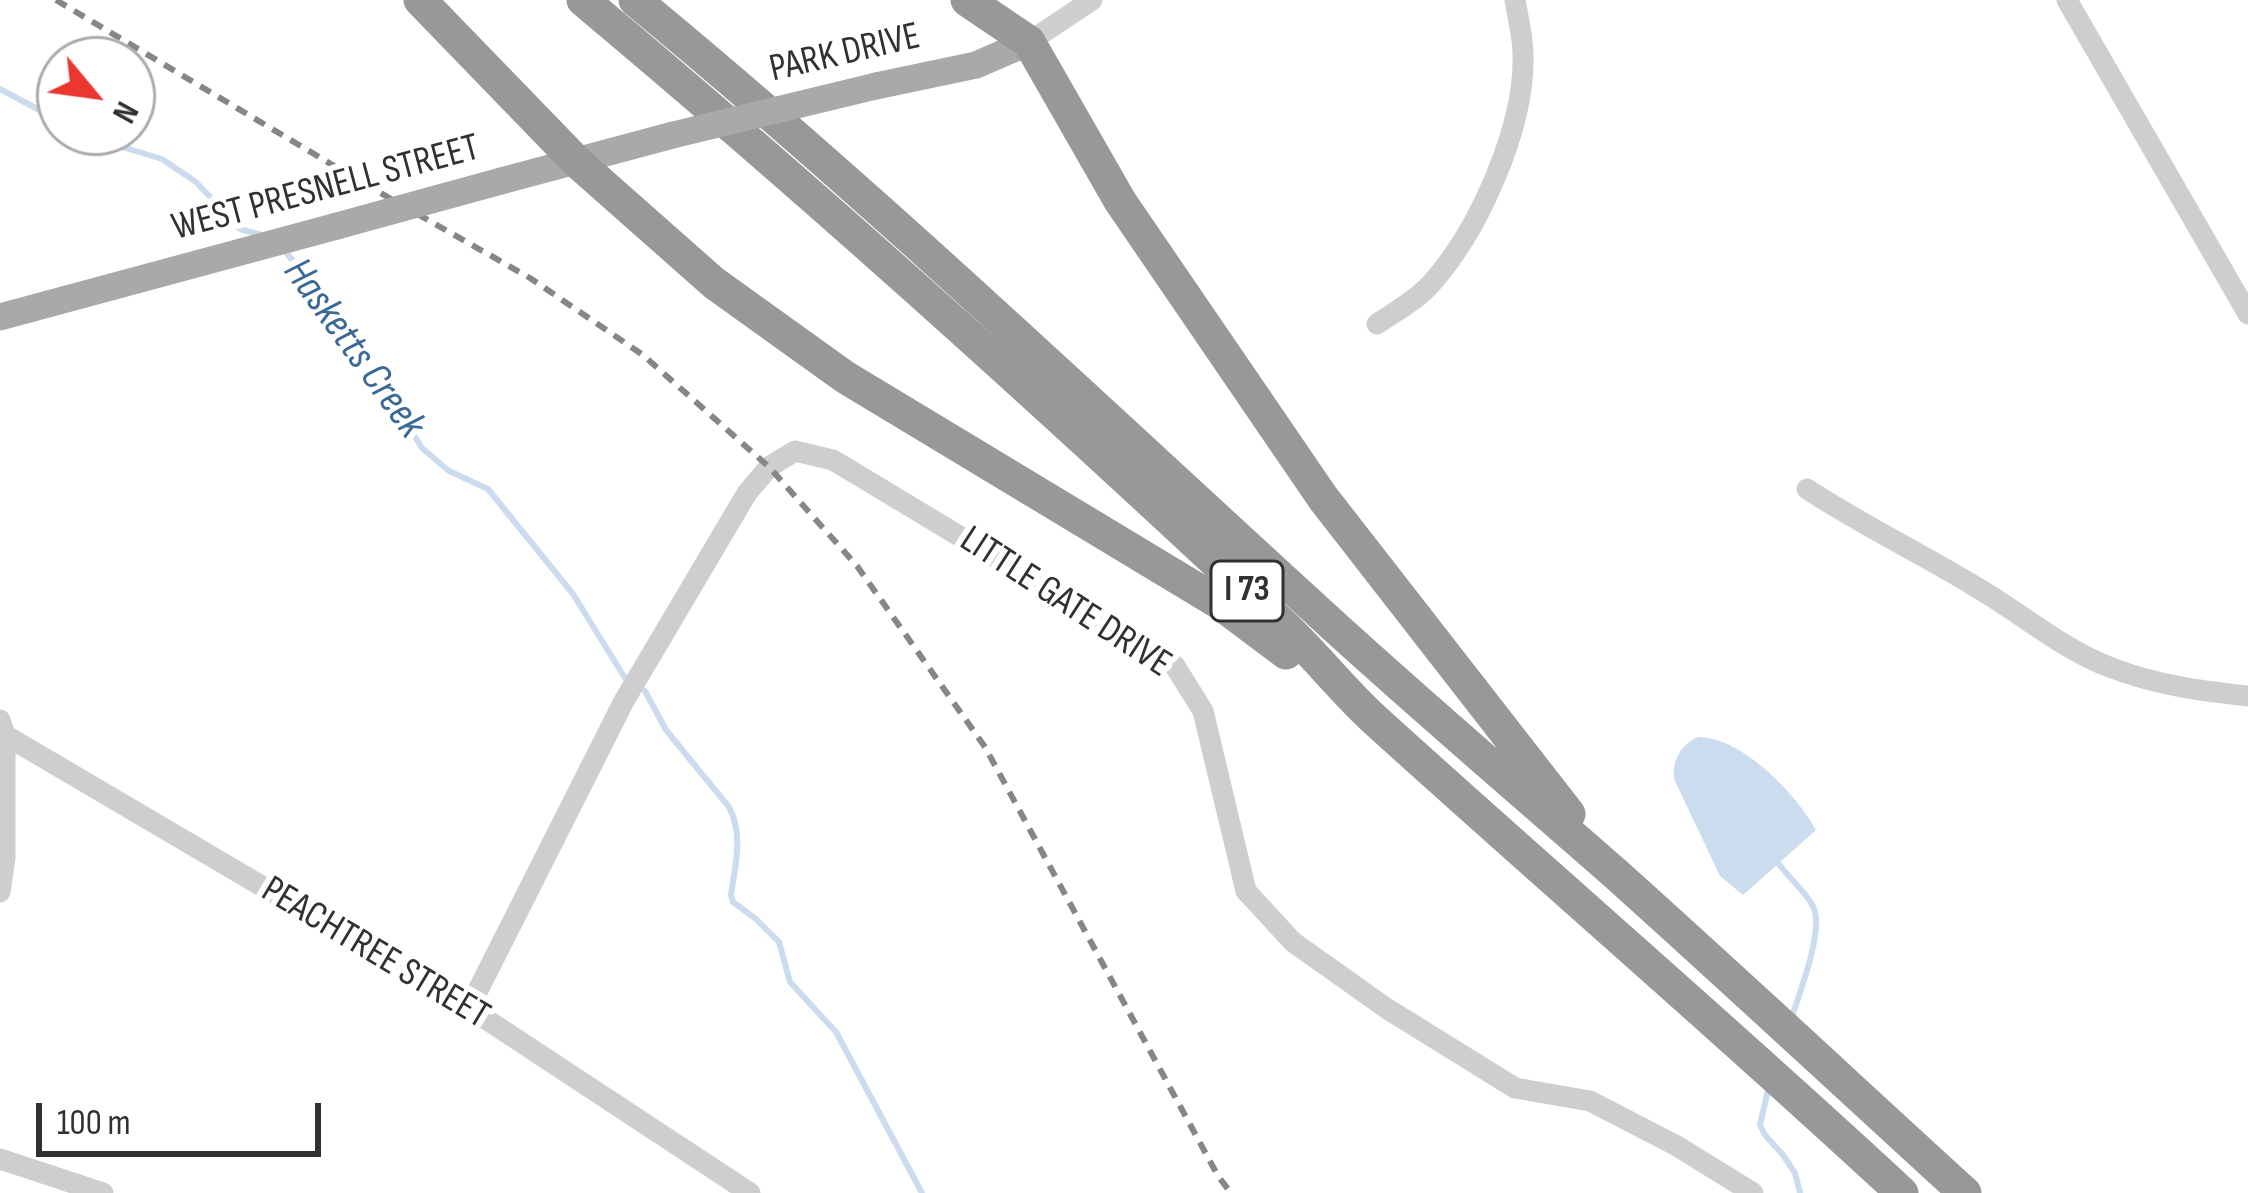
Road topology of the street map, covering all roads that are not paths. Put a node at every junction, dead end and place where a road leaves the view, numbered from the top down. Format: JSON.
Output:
{"nodes":[{"id":1,"x":420,"y":0,"type":"edge"},
{"id":2,"x":583,"y":0,"type":"edge"},
{"id":3,"x":635,"y":0,"type":"edge"},
{"id":4,"x":968,"y":0,"type":"edge"},
{"id":5,"x":1092,"y":0,"type":"edge"},
{"id":6,"x":1515,"y":0,"type":"edge"},
{"id":7,"x":2067,"y":0,"type":"edge"},
{"id":8,"x":1029,"y":42,"type":"junction"},
{"id":9,"x":673,"y":135,"type":"joint"},
{"id":10,"x":576,"y":161,"type":"junction"},
{"id":11,"x":2248,"y":314,"type":"edge"},
{"id":12,"x":0,"y":317,"type":"edge"},
{"id":13,"x":1377,"y":324,"type":"dead end"},
{"id":14,"x":1807,"y":489,"type":"dead end"},
{"id":15,"x":2248,"y":696,"type":"edge"},
{"id":16,"x":1370,"y":716,"type":"junction"},
{"id":17,"x":3,"y":728,"type":"edge"},
{"id":18,"x":2,"y":857,"type":"edge"},
{"id":19,"x":1616,"y":874,"type":"junction"},
{"id":20,"x":0,"y":892,"type":"edge"},
{"id":21,"x":469,"y":1008,"type":"junction"},
{"id":22,"x":0,"y":1160,"type":"edge"},
{"id":23,"x":71,"y":1188,"type":"edge"},
{"id":24,"x":103,"y":1193,"type":"edge"},
{"id":25,"x":750,"y":1193,"type":"edge"},
{"id":26,"x":1753,"y":1193,"type":"edge"},
{"id":27,"x":1902,"y":1193,"type":"edge"},
{"id":28,"x":1965,"y":1193,"type":"edge"}],
"edges":[{"from":1,"to":10,"type":"highway"},
{"from":2,"to":16,"type":"highway","number":"I 73"},
{"from":3,"to":19,"type":"highway","number":"I 73"},
{"from":4,"to":8,"type":"highway"},
{"from":5,"to":8,"type":"street","name":"PARK DRIVE"},
{"from":6,"to":13,"type":"street"},
{"from":7,"to":11,"type":"street"},
{"from":8,"to":9,"type":"main road","name":"PARK DRIVE","bridge":true},
{"from":8,"to":19,"type":"highway"},
{"from":9,"to":10,"type":"main road","name":"WEST PRESNELL STREET"},
{"from":10,"to":12,"type":"main road","name":"WEST PRESNELL STREET","bridge":true},
{"from":10,"to":16,"type":"highway"},
{"from":14,"to":15,"type":"street"},
{"from":16,"to":27,"type":"highway","number":"I 73"},
{"from":17,"to":18,"type":"street"},
{"from":17,"to":21,"type":"street","name":"PEACHTREE STREET"},
{"from":18,"to":20,"type":"street"},
{"from":19,"to":28,"type":"highway","number":"I 73"},
{"from":21,"to":25,"type":"street","name":"PEACHTREE STREET"},
{"from":21,"to":26,"type":"street","name":"LITTLE GATE DRIVE"},
{"from":22,"to":23,"type":"street"},
{"from":23,"to":24,"type":"street"}]}
